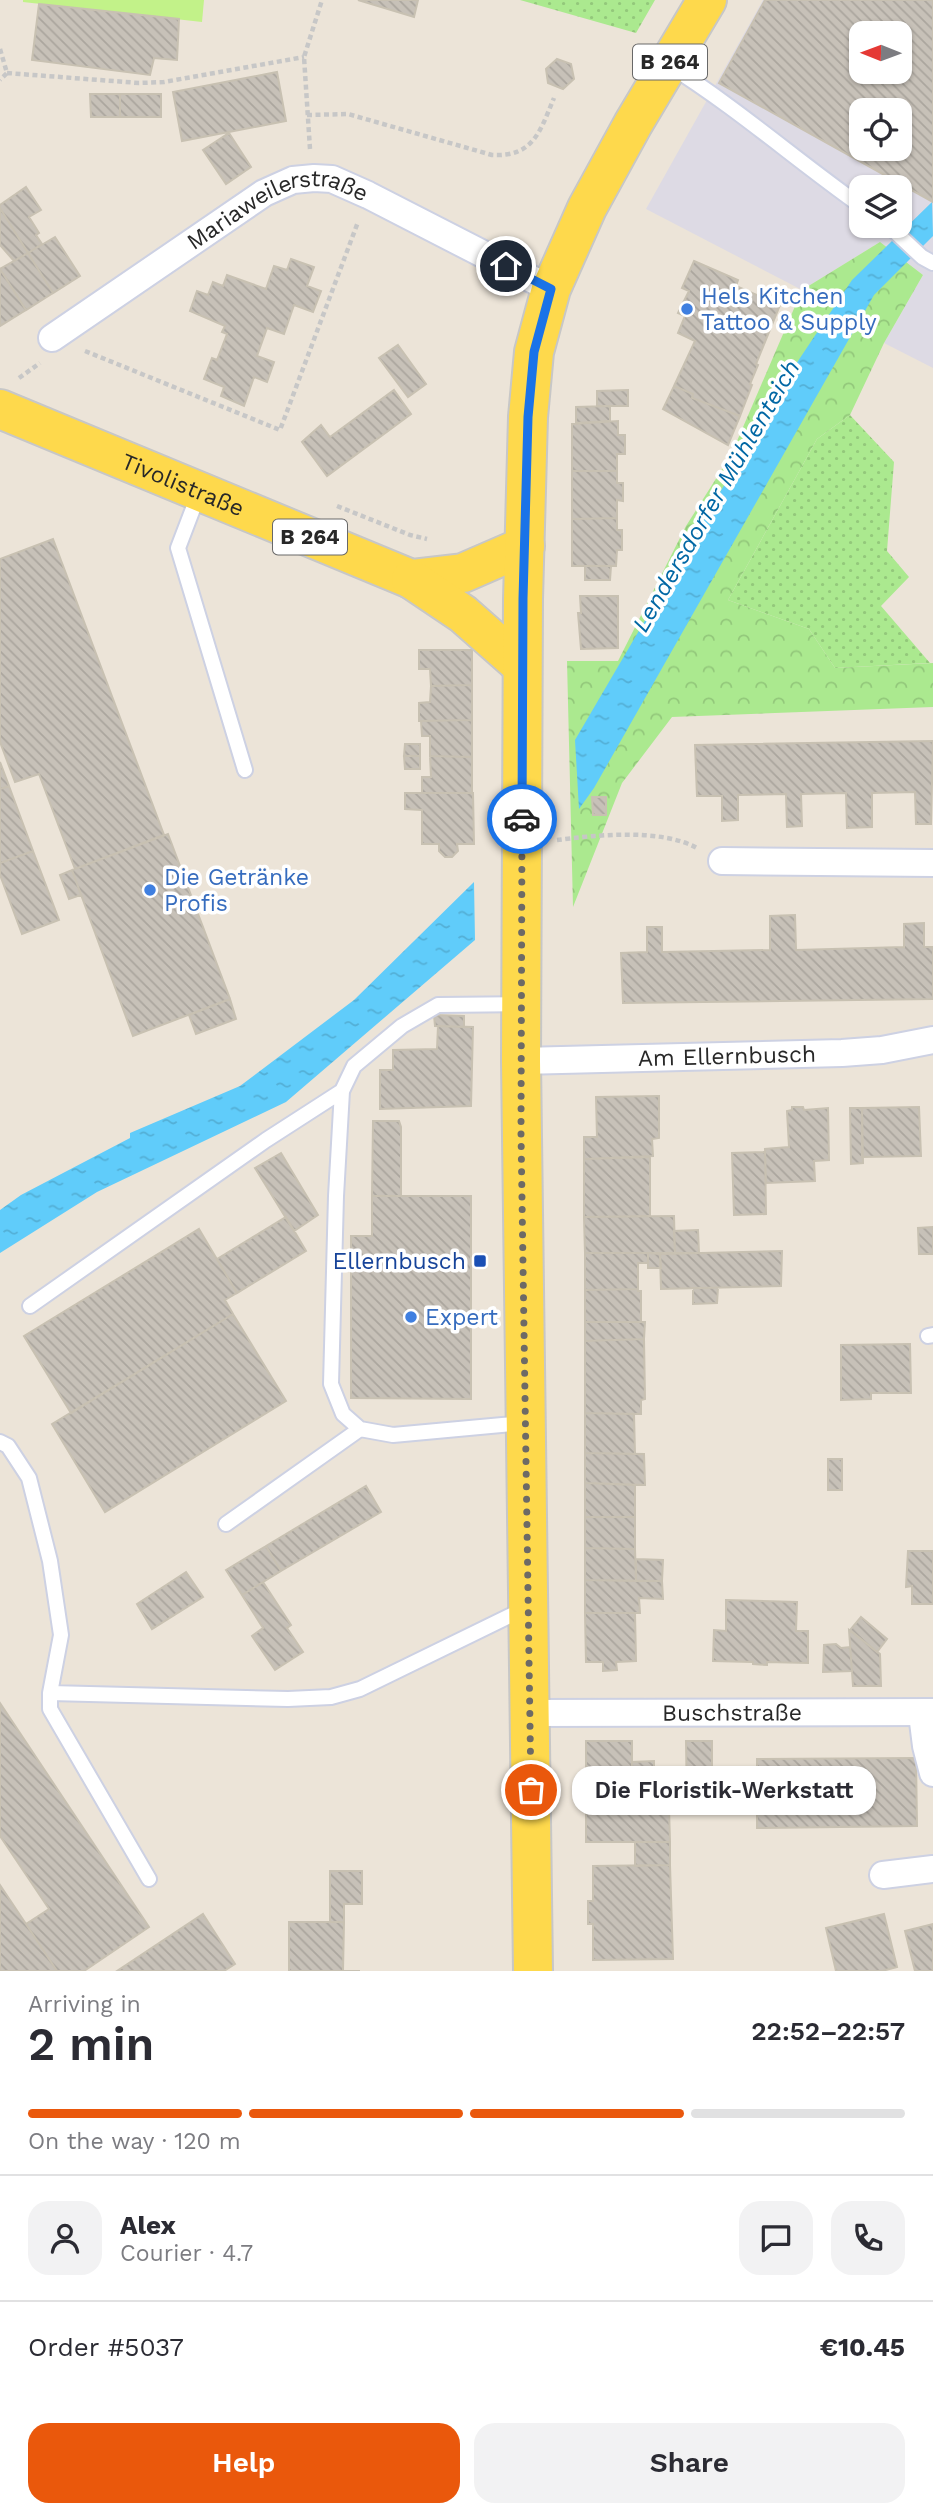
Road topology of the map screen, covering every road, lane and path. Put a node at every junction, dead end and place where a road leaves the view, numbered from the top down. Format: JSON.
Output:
{"nodes":[{"id":1,"x":322,"y":0,"type":"edge"},
{"id":2,"x":707,"y":0,"type":"edge"},
{"id":3,"x":0,"y":50,"type":"edge"},
{"id":4,"x":304,"y":57,"type":"junction"},
{"id":5,"x":668,"y":65,"type":"junction"},
{"id":6,"x":7,"y":73,"type":"junction"},
{"id":7,"x":0,"y":80,"type":"edge"},
{"id":8,"x":554,"y":97,"type":"dead end"},
{"id":9,"x":307,"y":115,"type":"junction"},
{"id":10,"x":314,"y":178,"type":"junction"},
{"id":11,"x":368,"y":195,"type":"junction"},
{"id":12,"x":849,"y":197,"type":"edge"},
{"id":13,"x":903,"y":238,"type":"edge"},
{"id":14,"x":928,"y":260,"type":"edge"},
{"id":15,"x":551,"y":289,"type":"junction"},
{"id":16,"x":52,"y":338,"type":"junction"},
{"id":17,"x":8,"y":395,"type":"edge"},
{"id":18,"x":200,"y":492,"type":"junction"},
{"id":19,"x":525,"y":545,"type":"junction"},
{"id":20,"x":411,"y":579,"type":"junction"},
{"id":21,"x":522,"y":666,"type":"junction"},
{"id":22,"x":245,"y":771,"type":"dead end"},
{"id":23,"x":522,"y":842,"type":"junction"},
{"id":24,"x":722,"y":861,"type":"joint"},
{"id":25,"x":933,"y":863,"type":"edge"},
{"id":26,"x":521,"y":1004,"type":"junction"},
{"id":27,"x":933,"y":1040,"type":"edge"},
{"id":28,"x":521,"y":1061,"type":"junction"},
{"id":29,"x":342,"y":1091,"type":"junction"},
{"id":30,"x":30,"y":1306,"type":"dead end"},
{"id":31,"x":526,"y":1423,"type":"junction"},
{"id":32,"x":360,"y":1429,"type":"junction"},
{"id":33,"x":0,"y":1442,"type":"edge"},
{"id":34,"x":226,"y":1524,"type":"dead end"},
{"id":35,"x":528,"y":1607,"type":"junction"},
{"id":36,"x":50,"y":1693,"type":"junction"},
{"id":37,"x":529,"y":1713,"type":"junction"},
{"id":38,"x":927,"y":1713,"type":"edge"},
{"id":39,"x":933,"y":1773,"type":"edge"},
{"id":40,"x":933,"y":1869,"type":"edge"},
{"id":41,"x":883,"y":1875,"type":"dead end"},
{"id":42,"x":149,"y":1879,"type":"dead end"},
{"id":43,"x":533,"y":1971,"type":"edge"}],
"edges":[{"from":1,"to":4,"type":"path"},
{"from":2,"to":5,"type":"main road","number":"B 264"},
{"from":3,"to":6,"type":"path"},
{"from":4,"to":6,"type":"path"},
{"from":4,"to":9,"type":"path"},
{"from":5,"to":12,"type":"lane"},
{"from":5,"to":15,"type":"main road","number":"B 264"},
{"from":6,"to":7,"type":"path"},
{"from":8,"to":9,"type":"path"},
{"from":9,"to":10,"type":"path"},
{"from":10,"to":11,"type":"street","name":"Mariaweilerstraße"},
{"from":10,"to":16,"type":"street","name":"Mariaweilerstraße"},
{"from":11,"to":15,"type":"street","name":"Mariaweilerstraße"},
{"from":11,"to":16,"type":"path"},
{"from":13,"to":14,"type":"lane"},
{"from":15,"to":19,"type":"main road","number":"B 264"},
{"from":16,"to":17,"type":"path"},
{"from":17,"to":18,"type":"main road","name":"Tivolistraße","number":"B 264"},
{"from":18,"to":20,"type":"main road","name":"Tivolistraße","number":"B 264"},
{"from":18,"to":22,"type":"lane"},
{"from":19,"to":20,"type":"main road","name":"Tivolistraße","number":"B 264"},
{"from":19,"to":21,"type":"main road","number":"B 264"},
{"from":20,"to":21,"type":"main road"},
{"from":21,"to":23,"type":"main road","number":"B 264"},
{"from":23,"to":24,"type":"path"},
{"from":23,"to":26,"type":"main road","number":"B 264"},
{"from":24,"to":25,"type":"street"},
{"from":26,"to":28,"type":"main road","number":"B 264"},
{"from":26,"to":29,"type":"lane"},
{"from":27,"to":28,"type":"street","name":"Am Ellernbusch"},
{"from":28,"to":31,"type":"main road","number":"B 264"},
{"from":29,"to":30,"type":"lane"},
{"from":29,"to":32,"type":"lane"},
{"from":31,"to":32,"type":"lane"},
{"from":31,"to":35,"type":"main road","number":"B 264"},
{"from":32,"to":34,"type":"lane"},
{"from":33,"to":36,"type":"lane"},
{"from":35,"to":36,"type":"lane"},
{"from":35,"to":37,"type":"main road","number":"B 264"},
{"from":36,"to":42,"type":"lane"},
{"from":37,"to":38,"type":"street","name":"Buschstraße"},
{"from":37,"to":43,"type":"main road","number":"B 264"},
{"from":38,"to":39,"type":"street"},
{"from":40,"to":41,"type":"street"}]}
